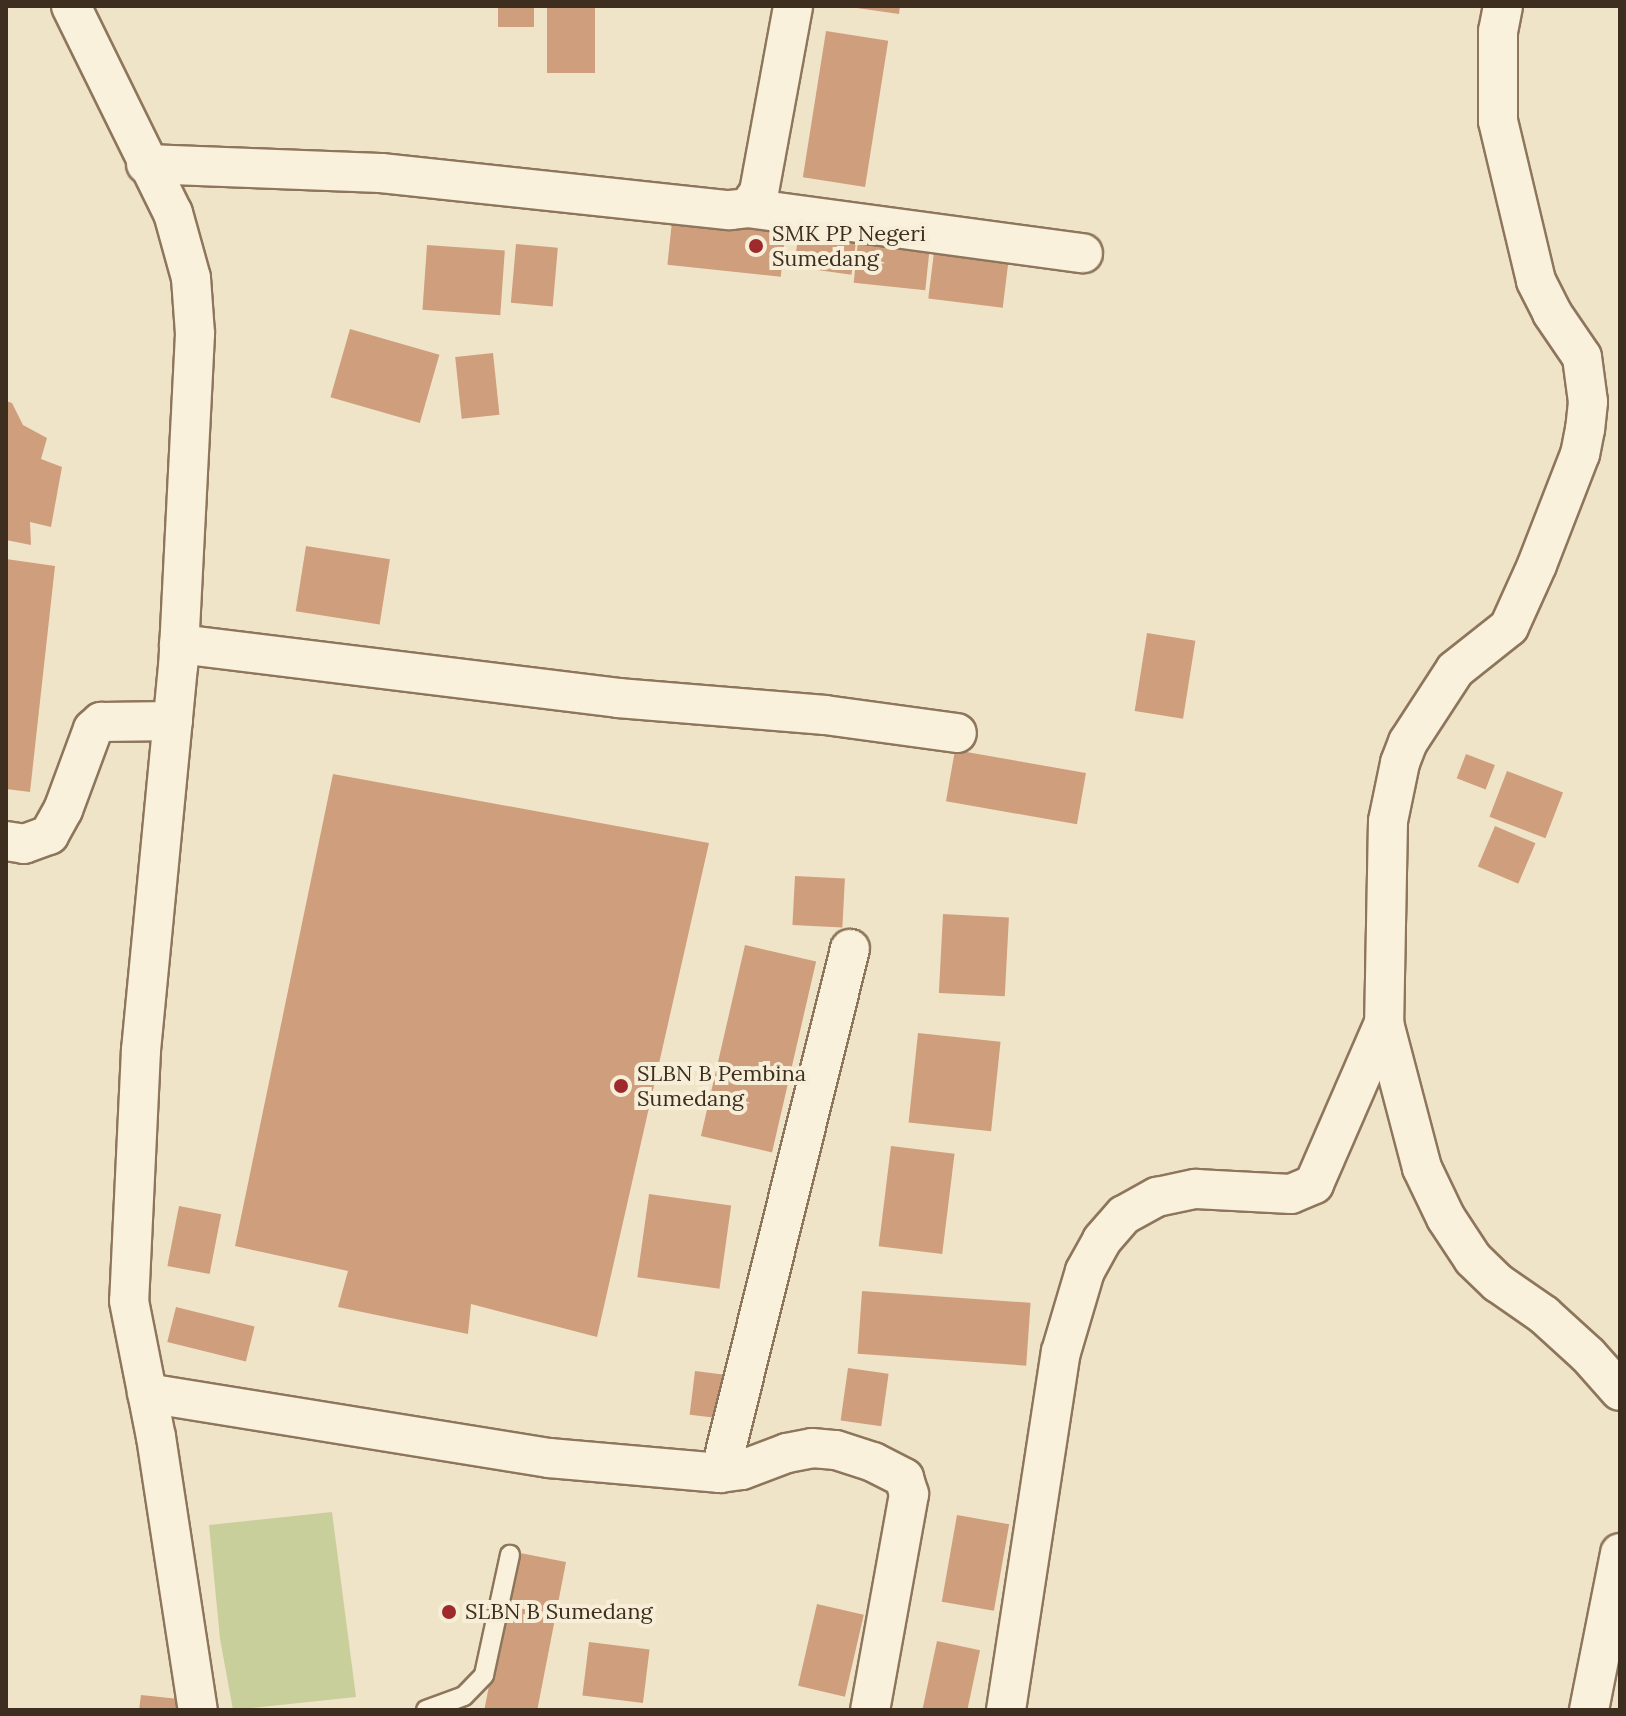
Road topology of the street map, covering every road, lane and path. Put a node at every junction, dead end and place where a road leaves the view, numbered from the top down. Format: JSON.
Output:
{"nodes":[{"id":1,"x":71,"y":6,"type":"edge"},
{"id":2,"x":793,"y":6,"type":"edge"},
{"id":3,"x":1503,"y":6,"type":"edge"},
{"id":4,"x":146,"y":164,"type":"junction"},
{"id":5,"x":748,"y":208,"type":"junction"},
{"id":6,"x":1083,"y":253,"type":"dead end"},
{"id":7,"x":179,"y":644,"type":"junction"},
{"id":8,"x":173,"y":721,"type":"junction"},
{"id":9,"x":957,"y":733,"type":"dead end"},
{"id":10,"x":6,"y":841,"type":"edge"},
{"id":11,"x":850,"y":949,"type":"dead end"},
{"id":12,"x":1384,"y":1023,"type":"junction"},
{"id":13,"x":1620,"y":1391,"type":"edge"},
{"id":14,"x":147,"y":1393,"type":"junction"},
{"id":15,"x":720,"y":1473,"type":"junction"},
{"id":16,"x":1620,"y":1553,"type":"edge"},
{"id":17,"x":510,"y":1555,"type":"dead end"},
{"id":18,"x":198,"y":1710,"type":"edge"},
{"id":19,"x":426,"y":1710,"type":"edge"},
{"id":20,"x":870,"y":1710,"type":"edge"},
{"id":21,"x":1006,"y":1710,"type":"edge"},
{"id":22,"x":1589,"y":1710,"type":"edge"}],
"edges":[{"from":1,"to":4,"type":"street"},
{"from":2,"to":5,"type":"street"},
{"from":3,"to":12,"type":"street"},
{"from":4,"to":5,"type":"street"},
{"from":4,"to":7,"type":"street"},
{"from":5,"to":6,"type":"street"},
{"from":7,"to":8,"type":"street"},
{"from":7,"to":9,"type":"street"},
{"from":8,"to":10,"type":"street"},
{"from":8,"to":14,"type":"street"},
{"from":11,"to":15,"type":"street"},
{"from":12,"to":13,"type":"street"},
{"from":12,"to":21,"type":"street"},
{"from":14,"to":15,"type":"street"},
{"from":14,"to":18,"type":"street"},
{"from":15,"to":20,"type":"street"},
{"from":16,"to":22,"type":"street"},
{"from":17,"to":19,"type":"lane"}]}
